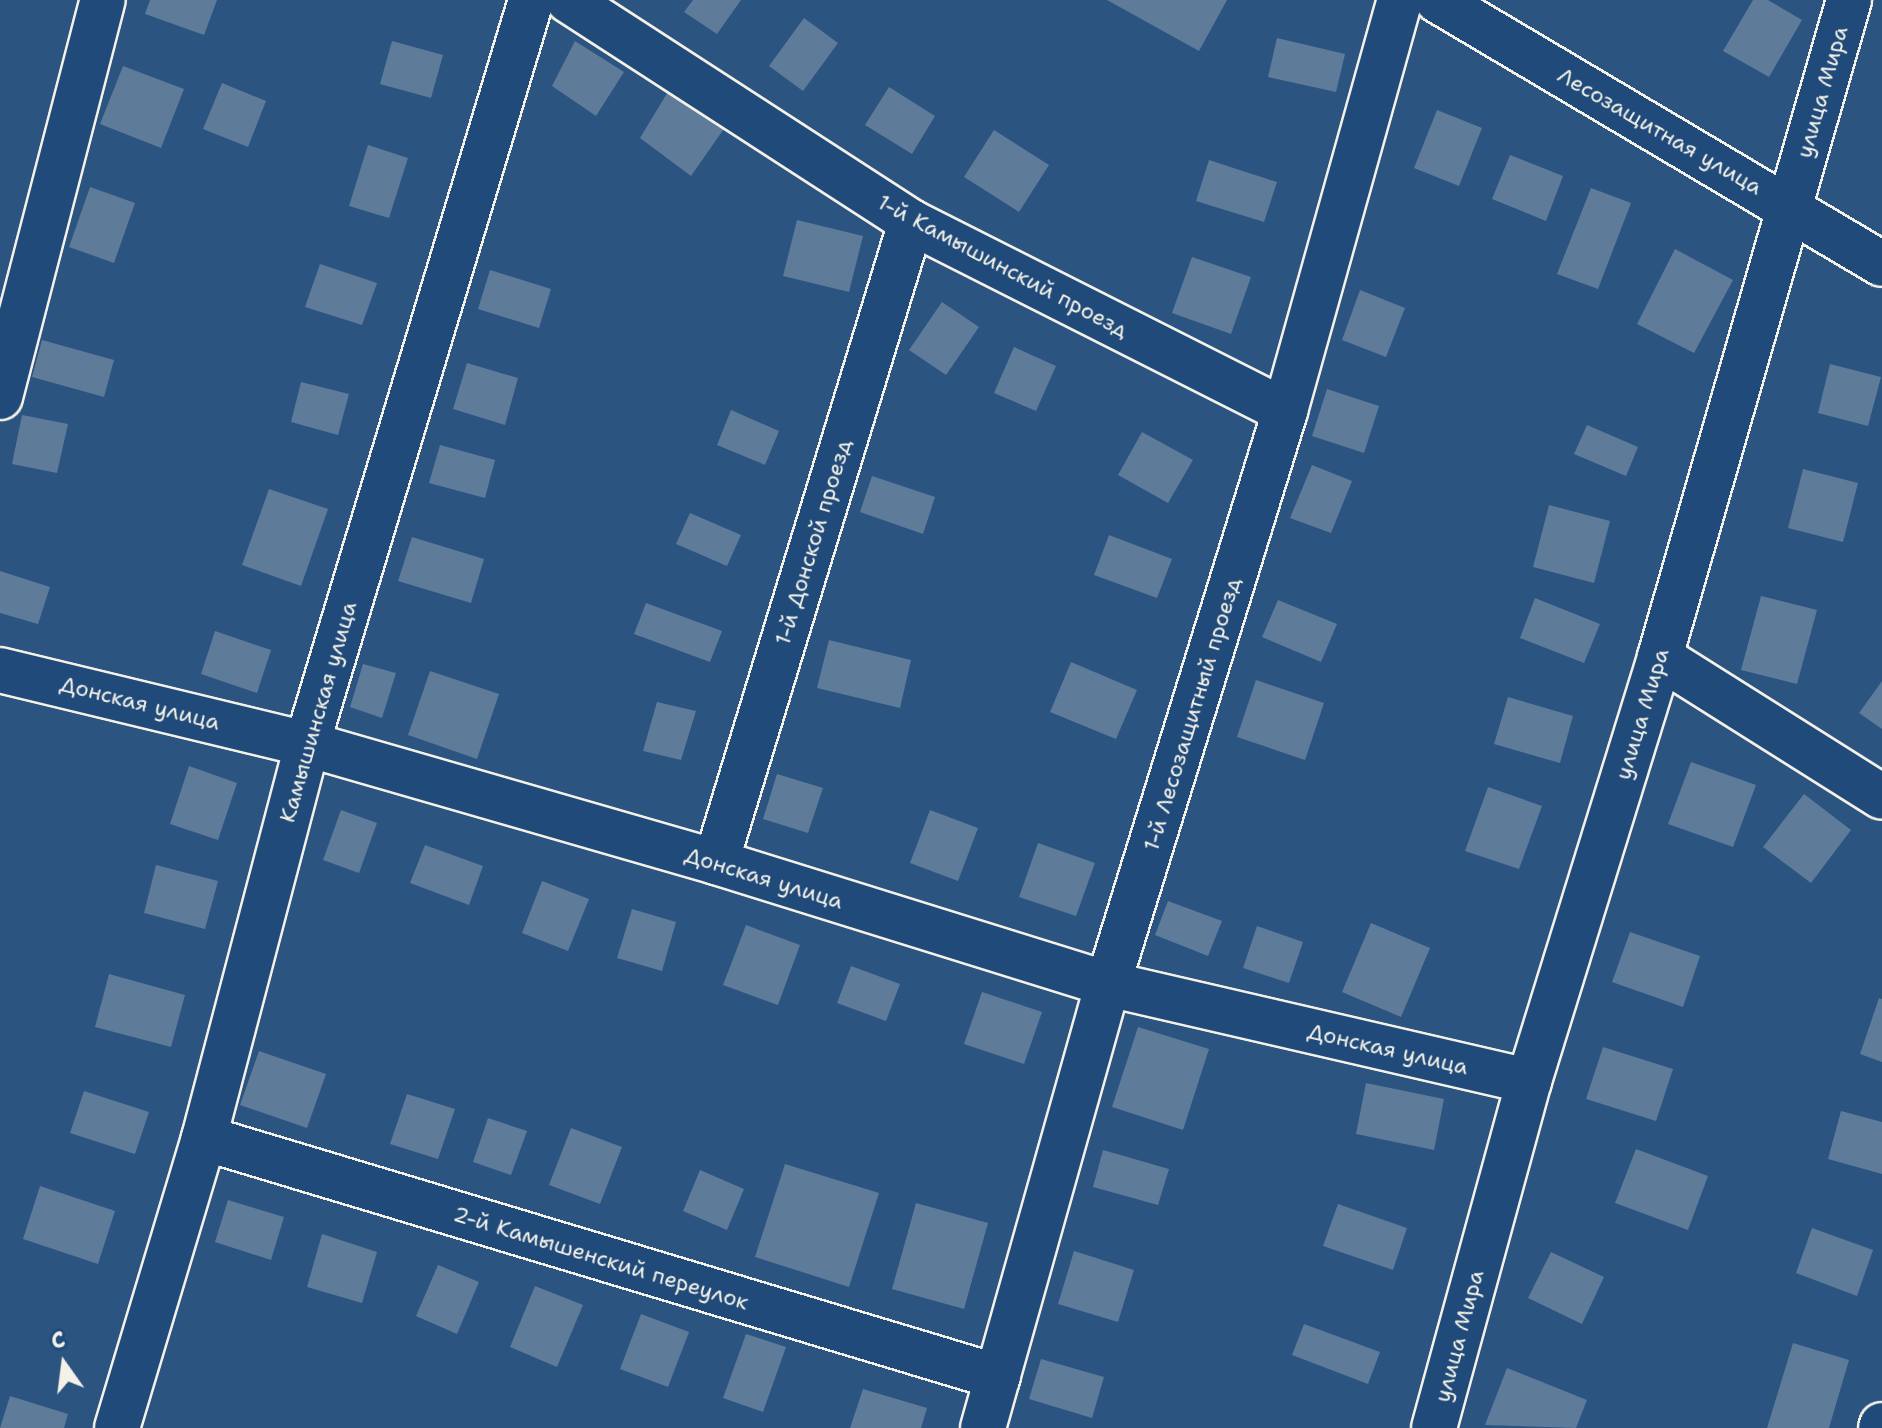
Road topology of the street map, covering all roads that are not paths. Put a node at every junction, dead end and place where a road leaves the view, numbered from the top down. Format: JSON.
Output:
{"nodes":[{"id":1,"x":103,"y":0,"type":"edge"},
{"id":2,"x":531,"y":0,"type":"edge"},
{"id":3,"x":568,"y":0,"type":"edge"},
{"id":4,"x":1400,"y":0,"type":"edge"},
{"id":5,"x":1437,"y":0,"type":"edge"},
{"id":6,"x":1849,"y":0,"type":"edge"},
{"id":7,"x":1788,"y":207,"type":"junction"},
{"id":8,"x":911,"y":222,"type":"junction"},
{"id":9,"x":1882,"y":264,"type":"edge"},
{"id":10,"x":0,"y":397,"type":"edge"},
{"id":11,"x":1285,"y":411,"type":"junction"},
{"id":12,"x":1660,"y":657,"type":"junction"},
{"id":13,"x":0,"y":670,"type":"edge"},
{"id":14,"x":307,"y":744,"type":"junction"},
{"id":15,"x":1882,"y":797,"type":"edge"},
{"id":16,"x":716,"y":862,"type":"junction"},
{"id":17,"x":1108,"y":984,"type":"junction"},
{"id":18,"x":1529,"y":1081,"type":"junction"},
{"id":19,"x":204,"y":1138,"type":"junction"},
{"id":20,"x":998,"y":1377,"type":"junction"},
{"id":21,"x":117,"y":1428,"type":"edge"},
{"id":22,"x":983,"y":1428,"type":"edge"},
{"id":23,"x":1434,"y":1428,"type":"edge"}],
"edges":[{"from":1,"to":10,"type":"street"},
{"from":2,"to":14,"type":"street","name":"Камышинская улица"},
{"from":3,"to":8,"type":"street","name":"1-й Камышинский проезд"},
{"from":4,"to":11,"type":"street","name":"1-й Лесозащитный проезд"},
{"from":5,"to":7,"type":"street","name":"Лесозащитная улица"},
{"from":6,"to":7,"type":"street","name":"улица Мира"},
{"from":7,"to":9,"type":"street","name":"Лесозащитная улица"},
{"from":7,"to":12,"type":"street","name":"улица Мира"},
{"from":8,"to":11,"type":"street","name":"1-й Камышинский проезд"},
{"from":8,"to":16,"type":"street","name":"1-й Донской проезд"},
{"from":11,"to":17,"type":"street","name":"1-й Лесозащитный проезд"},
{"from":12,"to":15,"type":"street"},
{"from":12,"to":18,"type":"street","name":"улица Мира"},
{"from":13,"to":14,"type":"street","name":"Донская улица"},
{"from":14,"to":16,"type":"street","name":"Донская улица"},
{"from":14,"to":19,"type":"street","name":"Камышинская улица"},
{"from":16,"to":17,"type":"street","name":"Донская улица"},
{"from":17,"to":18,"type":"street","name":"Донская улица"},
{"from":17,"to":20,"type":"street","name":"1-й Лесозащитный проезд"},
{"from":18,"to":23,"type":"street","name":"улица Мира"},
{"from":19,"to":20,"type":"street","name":"2-й Камышенский переулок"},
{"from":19,"to":21,"type":"street","name":"Камышинская улица"},
{"from":20,"to":22,"type":"street","name":"1-й Лесозащитный проезд"}]}
